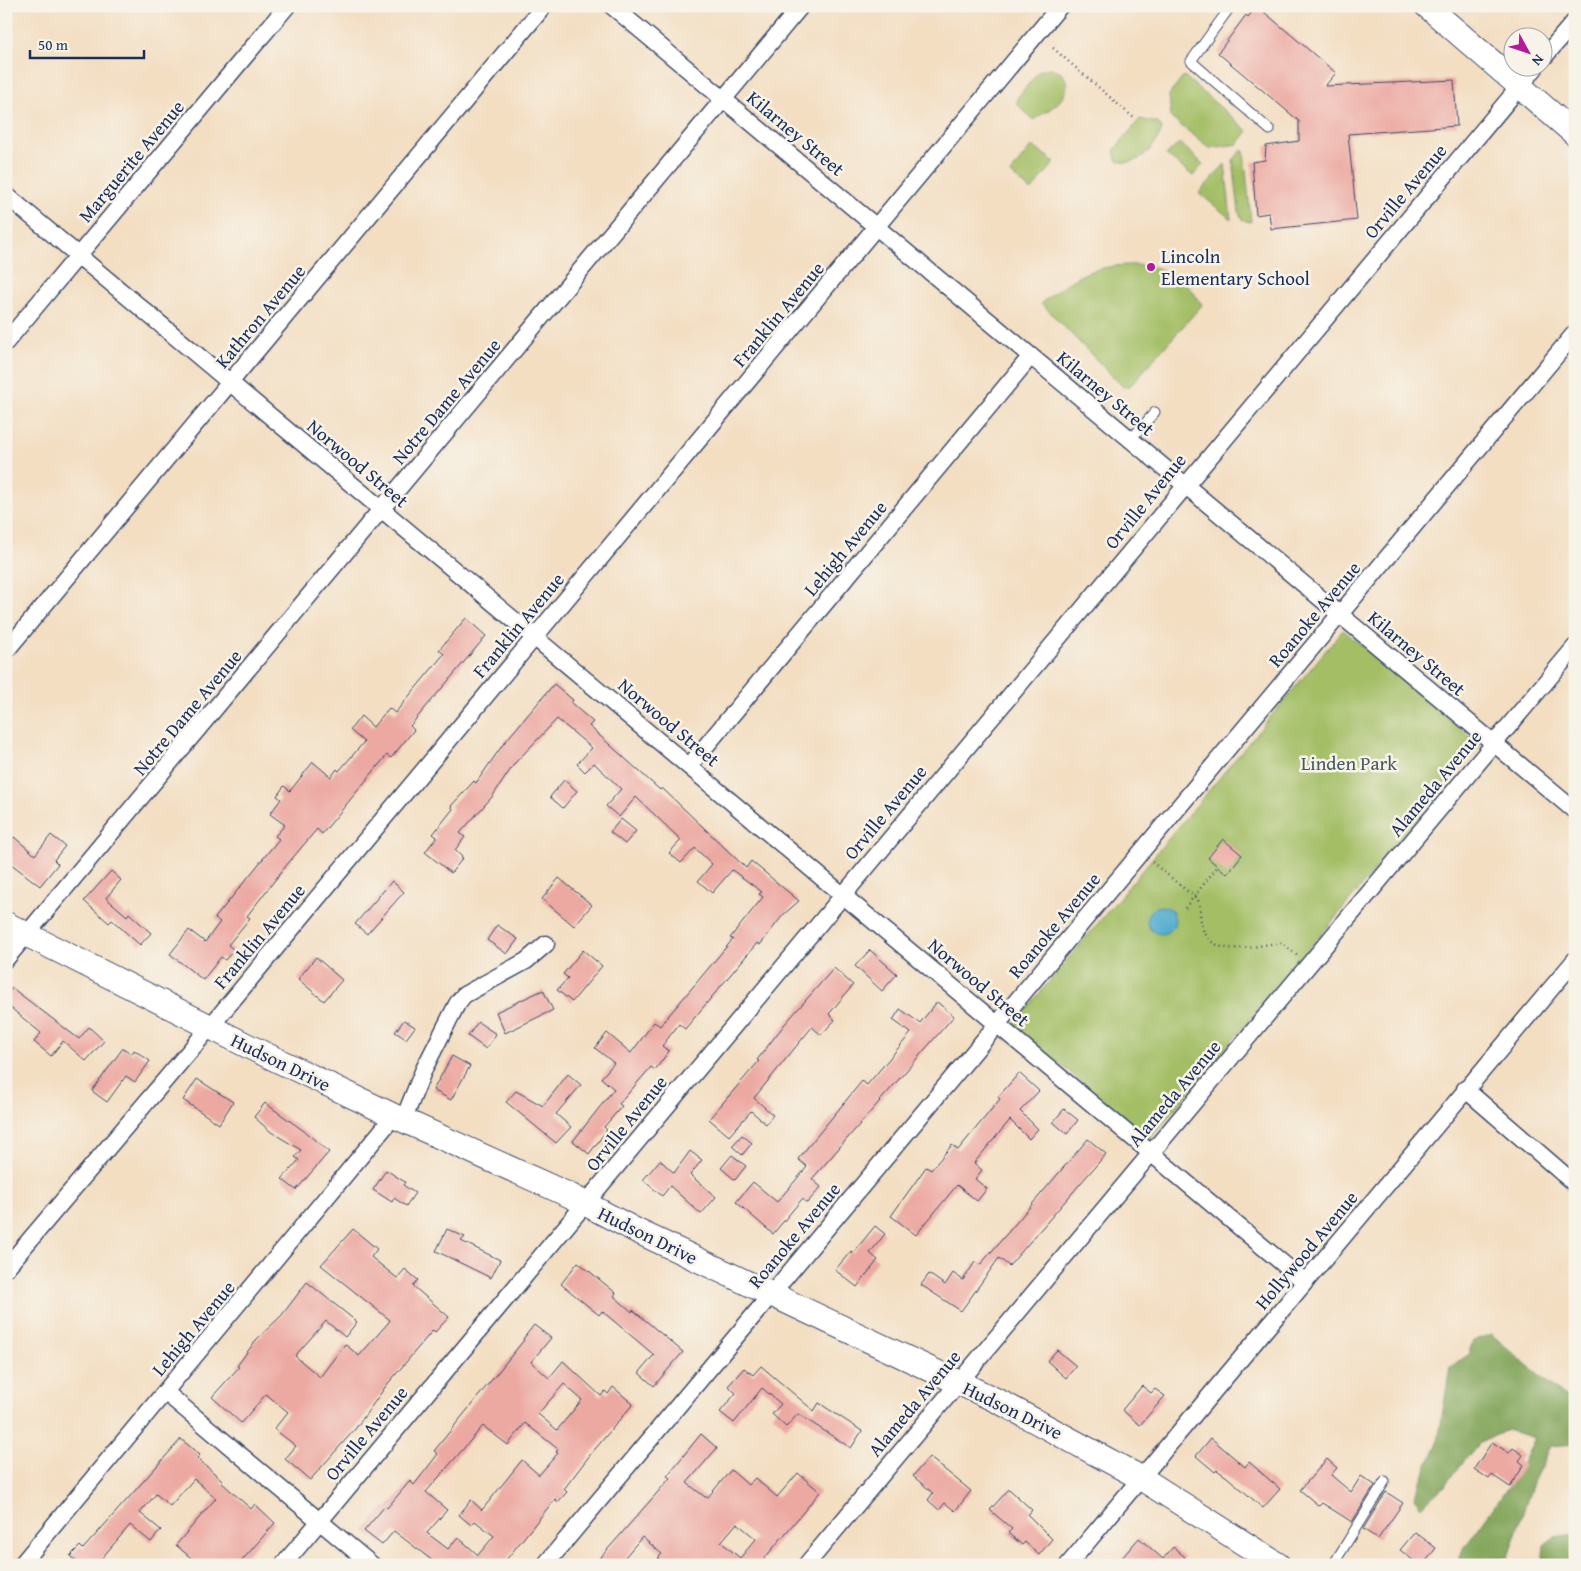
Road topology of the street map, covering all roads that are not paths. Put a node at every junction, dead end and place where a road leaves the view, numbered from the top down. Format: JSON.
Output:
{"nodes":[{"id":1,"x":287,"y":6,"type":"edge"},
{"id":2,"x":544,"y":6,"type":"edge"},
{"id":3,"x":612,"y":6,"type":"edge"},
{"id":4,"x":801,"y":6,"type":"edge"},
{"id":5,"x":1060,"y":6,"type":"edge"},
{"id":6,"x":1231,"y":6,"type":"edge"},
{"id":7,"x":1427,"y":6,"type":"edge"},
{"id":8,"x":1575,"y":20,"type":"edge"},
{"id":9,"x":1554,"y":45,"type":"edge"},
{"id":10,"x":1526,"y":78,"type":"edge"},
{"id":11,"x":1519,"y":86,"type":"junction"},
{"id":12,"x":724,"y":99,"type":"junction"},
{"id":13,"x":1270,"y":130,"type":"dead end"},
{"id":14,"x":1575,"y":134,"type":"edge"},
{"id":15,"x":6,"y":195,"type":"edge"},
{"id":16,"x":876,"y":226,"type":"junction"},
{"id":17,"x":80,"y":255,"type":"junction"},
{"id":18,"x":1575,"y":333,"type":"edge"},
{"id":19,"x":6,"y":342,"type":"edge"},
{"id":20,"x":1031,"y":356,"type":"junction"},
{"id":21,"x":230,"y":382,"type":"junction"},
{"id":22,"x":1155,"y":412,"type":"dead end"},
{"id":23,"x":1130,"y":440,"type":"junction"},
{"id":24,"x":1184,"y":485,"type":"junction"},
{"id":25,"x":382,"y":509,"type":"junction"},
{"id":26,"x":1340,"y":614,"type":"junction"},
{"id":27,"x":535,"y":636,"type":"junction"},
{"id":28,"x":1575,"y":647,"type":"edge"},
{"id":29,"x":6,"y":651,"type":"edge"},
{"id":30,"x":1494,"y":743,"type":"junction"},
{"id":31,"x":690,"y":765,"type":"junction"},
{"id":32,"x":1575,"y":811,"type":"edge"},
{"id":33,"x":842,"y":894,"type":"junction"},
{"id":34,"x":16,"y":930,"type":"edge"},
{"id":35,"x":546,"y":944,"type":"dead end"},
{"id":36,"x":6,"y":958,"type":"edge"},
{"id":37,"x":1575,"y":960,"type":"edge"},
{"id":38,"x":999,"y":1024,"type":"junction"},
{"id":39,"x":210,"y":1027,"type":"junction"},
{"id":40,"x":1465,"y":1089,"type":"junction"},
{"id":41,"x":398,"y":1119,"type":"junction"},
{"id":42,"x":1150,"y":1153,"type":"junction"},
{"id":43,"x":1575,"y":1184,"type":"edge"},
{"id":44,"x":586,"y":1204,"type":"junction"},
{"id":45,"x":6,"y":1268,"type":"edge"},
{"id":46,"x":1305,"y":1282,"type":"junction"},
{"id":47,"x":771,"y":1294,"type":"junction"},
{"id":48,"x":956,"y":1383,"type":"junction"},
{"id":49,"x":165,"y":1392,"type":"junction"},
{"id":50,"x":1140,"y":1478,"type":"junction"},
{"id":51,"x":1385,"y":1481,"type":"dead end"},
{"id":52,"x":318,"y":1521,"type":"junction"},
{"id":53,"x":21,"y":1565,"type":"edge"},
{"id":54,"x":283,"y":1565,"type":"edge"},
{"id":55,"x":372,"y":1565,"type":"edge"},
{"id":56,"x":545,"y":1565,"type":"edge"},
{"id":57,"x":806,"y":1565,"type":"edge"},
{"id":58,"x":1068,"y":1565,"type":"edge"},
{"id":59,"x":1278,"y":1565,"type":"edge"},
{"id":60,"x":1333,"y":1565,"type":"edge"}],
"edges":[{"from":1,"to":17,"type":"street","name":"Marguerite Avenue"},
{"from":2,"to":21,"type":"street","name":"Kathron Avenue"},
{"from":3,"to":12,"type":"street","name":"Kilarney Street"},
{"from":4,"to":12,"type":"street","name":"Notre Dame Avenue"},
{"from":5,"to":16,"type":"street","name":"Franklin Avenue"},
{"from":6,"to":13,"type":"lane"},
{"from":7,"to":11,"type":"street"},
{"from":8,"to":9,"type":"street"},
{"from":10,"to":11,"type":"street","name":"Orville Avenue"},
{"from":11,"to":14,"type":"street"},
{"from":11,"to":24,"type":"street","name":"Orville Avenue"},
{"from":12,"to":16,"type":"street","name":"Kilarney Street"},
{"from":12,"to":25,"type":"street","name":"Notre Dame Avenue"},
{"from":15,"to":17,"type":"street","name":"Norwood Street"},
{"from":16,"to":20,"type":"street","name":"Kilarney Street"},
{"from":16,"to":27,"type":"street","name":"Franklin Avenue"},
{"from":17,"to":19,"type":"street","name":"Marguerite Avenue"},
{"from":17,"to":21,"type":"street","name":"Norwood Street"},
{"from":18,"to":26,"type":"street","name":"Roanoke Avenue"},
{"from":20,"to":23,"type":"street","name":"Kilarney Street"},
{"from":20,"to":31,"type":"street","name":"Lehigh Avenue"},
{"from":21,"to":25,"type":"street","name":"Norwood Street"},
{"from":21,"to":29,"type":"street","name":"Kathron Avenue"},
{"from":22,"to":23,"type":"lane"},
{"from":23,"to":24,"type":"street","name":"Kilarney Street"},
{"from":24,"to":26,"type":"street","name":"Kilarney Street"},
{"from":24,"to":33,"type":"street","name":"Orville Avenue"},
{"from":25,"to":27,"type":"street","name":"Norwood Street"},
{"from":25,"to":34,"type":"street","name":"Notre Dame Avenue"},
{"from":26,"to":30,"type":"street","name":"Kilarney Street"},
{"from":26,"to":38,"type":"street","name":"Roanoke Avenue"},
{"from":27,"to":31,"type":"street","name":"Norwood Street"},
{"from":27,"to":39,"type":"street","name":"Franklin Avenue"},
{"from":28,"to":30,"type":"street","name":"Alameda Avenue"},
{"from":30,"to":32,"type":"street","name":"Kilarney Street"},
{"from":30,"to":42,"type":"street","name":"Alameda Avenue"},
{"from":31,"to":33,"type":"street","name":"Norwood Street"},
{"from":33,"to":38,"type":"street","name":"Norwood Street"},
{"from":33,"to":44,"type":"street","name":"Orville Avenue"},
{"from":34,"to":36,"type":"street","name":"Notre Dame Avenue"},
{"from":34,"to":39,"type":"street","name":"Hudson Drive"},
{"from":35,"to":41,"type":"street","name":"Lehigh Avenue"},
{"from":37,"to":40,"type":"street","name":"Hollywood Avenue"},
{"from":38,"to":42,"type":"street","name":"Norwood Street"},
{"from":38,"to":47,"type":"street","name":"Roanoke Avenue"},
{"from":39,"to":41,"type":"street","name":"Hudson Drive"},
{"from":39,"to":45,"type":"street","name":"Franklin Avenue"},
{"from":40,"to":43,"type":"street"},
{"from":40,"to":46,"type":"street","name":"Hollywood Avenue"},
{"from":41,"to":44,"type":"street","name":"Hudson Drive"},
{"from":41,"to":49,"type":"street","name":"Lehigh Avenue"},
{"from":42,"to":46,"type":"street","name":"Norwood Street"},
{"from":42,"to":48,"type":"street","name":"Alameda Avenue"},
{"from":44,"to":47,"type":"street","name":"Hudson Drive"},
{"from":44,"to":52,"type":"street","name":"Orville Avenue"},
{"from":46,"to":50,"type":"street","name":"Hollywood Avenue"},
{"from":47,"to":48,"type":"street","name":"Hudson Drive"},
{"from":47,"to":56,"type":"street","name":"Roanoke Avenue"},
{"from":48,"to":50,"type":"street","name":"Hudson Drive"},
{"from":48,"to":57,"type":"street","name":"Alameda Avenue"},
{"from":49,"to":52,"type":"street"},
{"from":49,"to":53,"type":"street","name":"Lehigh Avenue"},
{"from":50,"to":58,"type":"street","name":"Hollywood Avenue"},
{"from":50,"to":59,"type":"street","name":"Hudson Drive"},
{"from":51,"to":60,"type":"lane"},
{"from":52,"to":54,"type":"street","name":"Orville Avenue"},
{"from":52,"to":55,"type":"street"}]}
